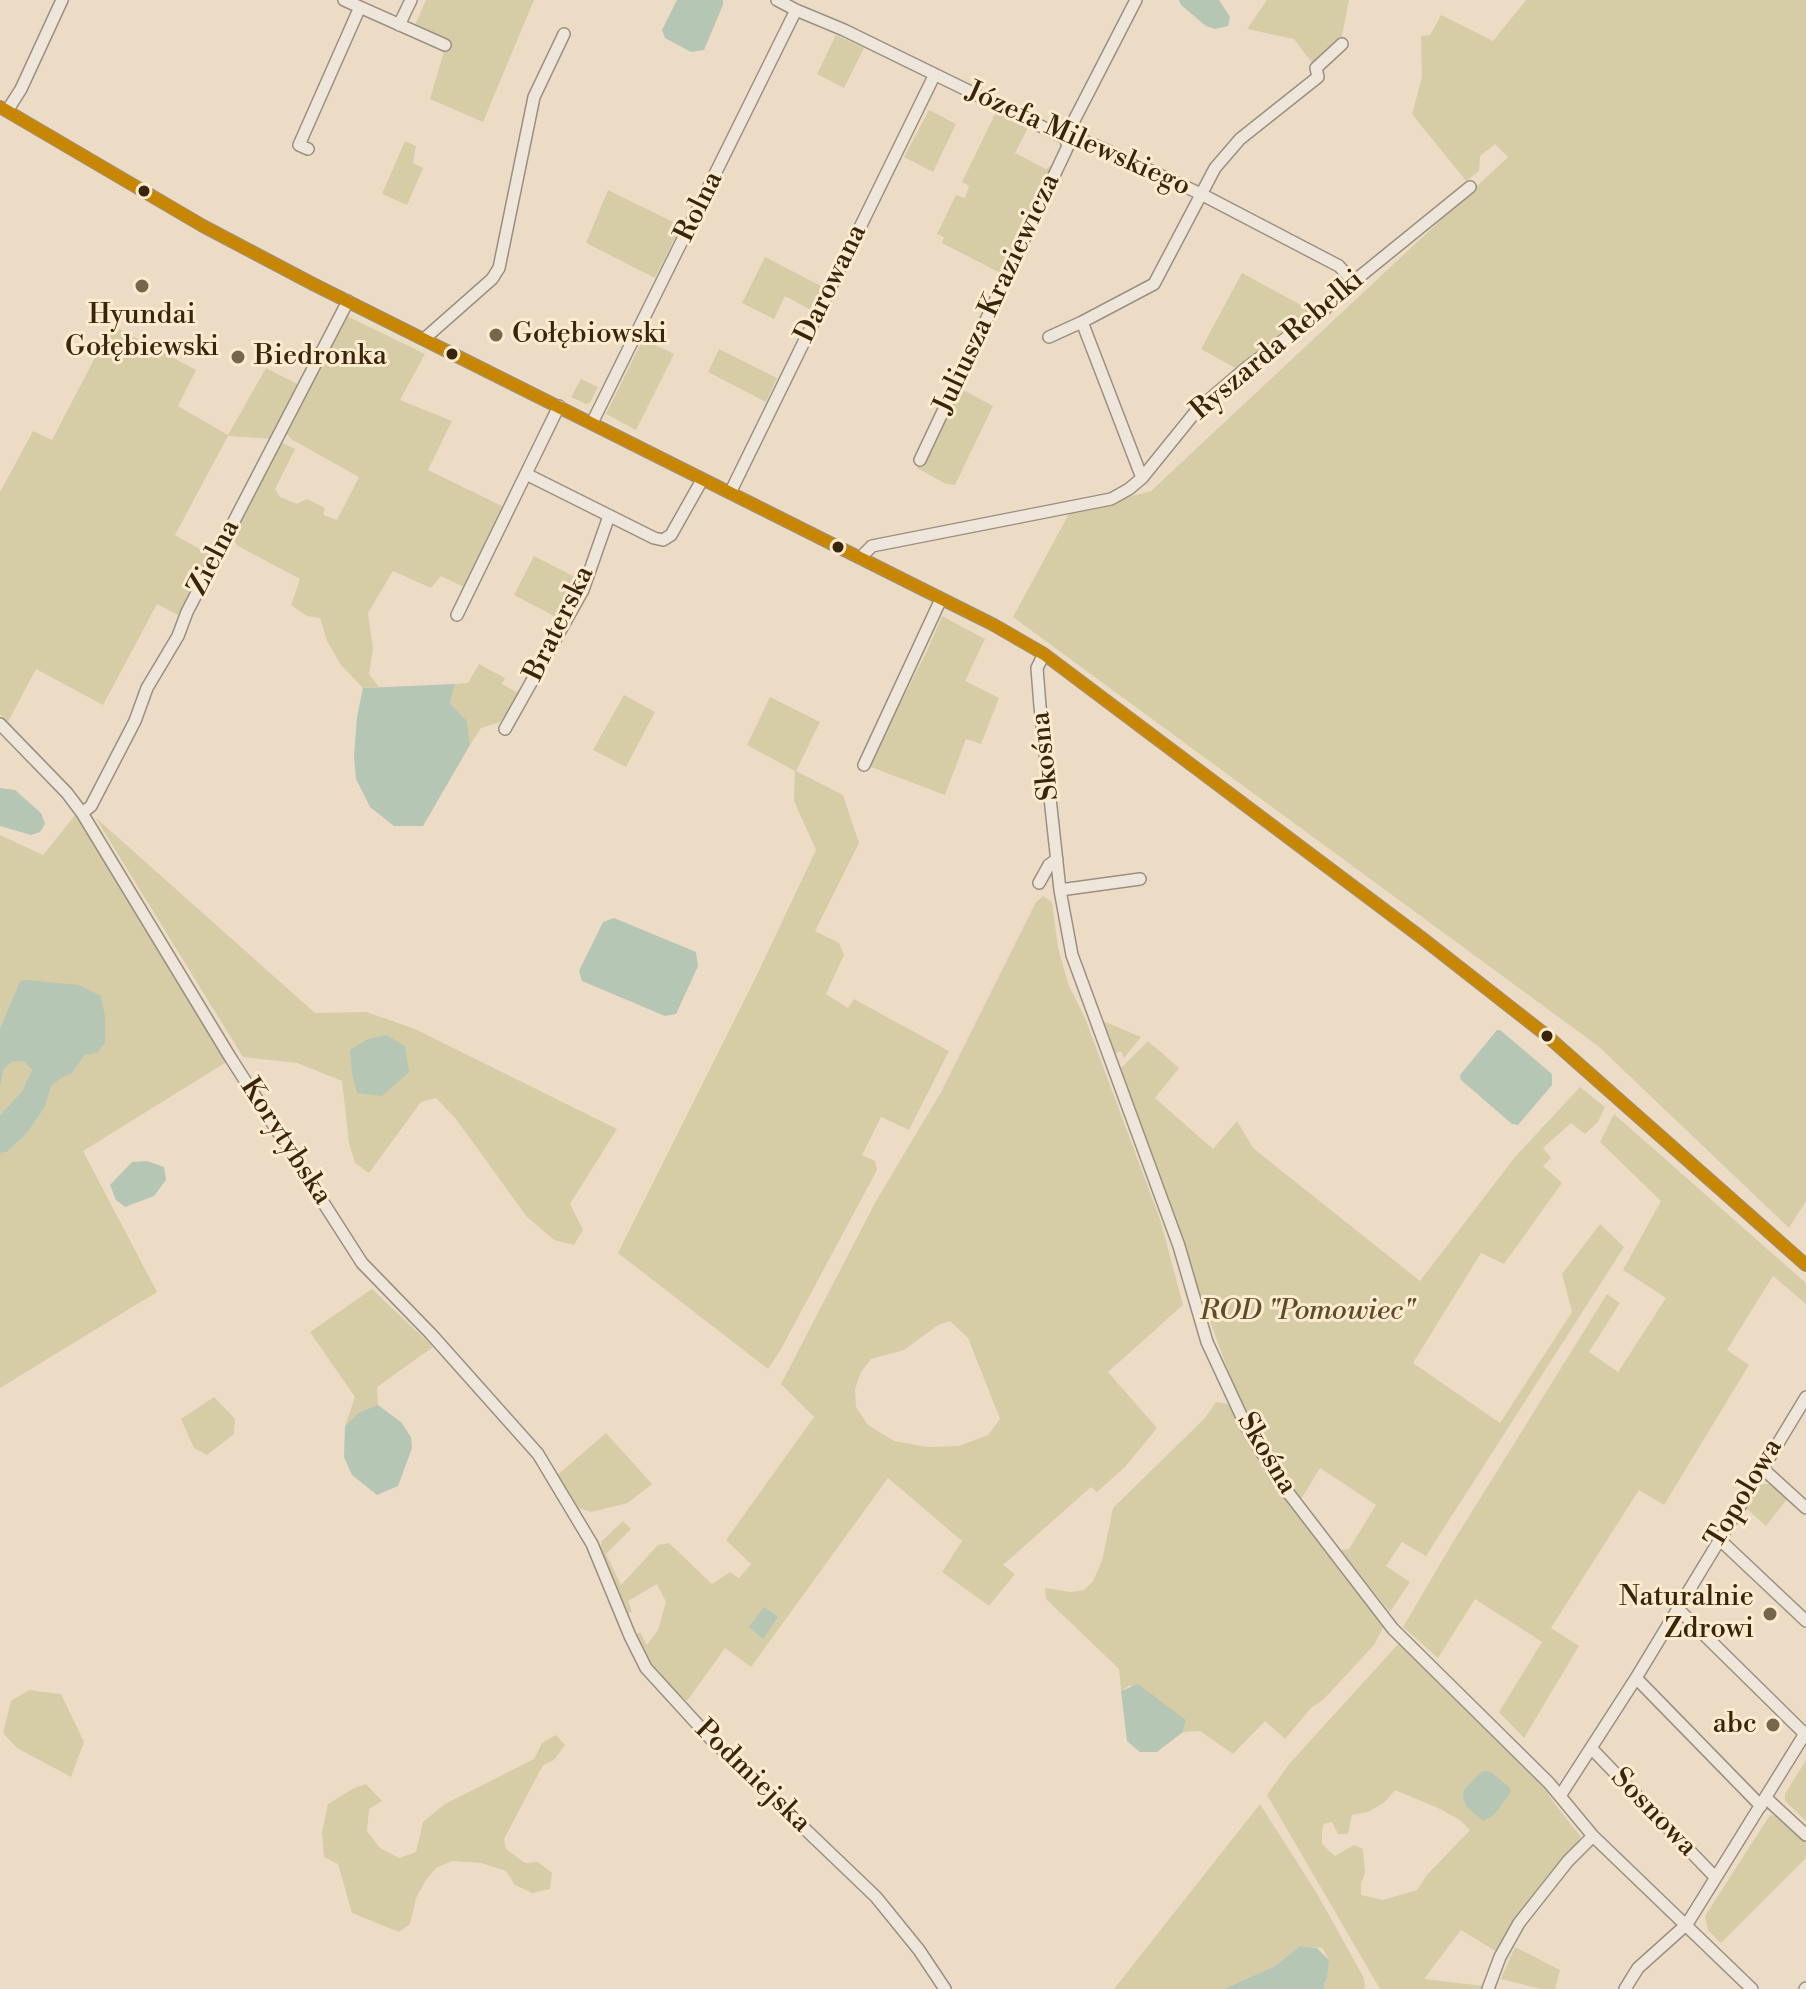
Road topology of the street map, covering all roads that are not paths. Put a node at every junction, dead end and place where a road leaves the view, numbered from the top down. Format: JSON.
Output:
{"nodes":[{"id":1,"x":62,"y":0,"type":"edge"},
{"id":2,"x":344,"y":0,"type":"edge"},
{"id":3,"x":411,"y":0,"type":"edge"},
{"id":4,"x":777,"y":0,"type":"edge"},
{"id":5,"x":1136,"y":0,"type":"edge"},
{"id":6,"x":360,"y":7,"type":"junction"},
{"id":7,"x":796,"y":10,"type":"junction"},
{"id":8,"x":399,"y":25,"type":"junction"},
{"id":9,"x":564,"y":34,"type":"dead end"},
{"id":10,"x":1342,"y":44,"type":"dead end"},
{"id":11,"x":445,"y":45,"type":"dead end"},
{"id":12,"x":934,"y":76,"type":"junction"},
{"id":13,"x":4,"y":109,"type":"edge"},
{"id":14,"x":1065,"y":138,"type":"junction"},
{"id":15,"x":308,"y":149,"type":"dead end"},
{"id":16,"x":1470,"y":187,"type":"dead end"},
{"id":17,"x":1201,"y":194,"type":"junction"},
{"id":18,"x":1353,"y":282,"type":"junction"},
{"id":19,"x":348,"y":301,"type":"junction"},
{"id":20,"x":1082,"y":322,"type":"junction"},
{"id":21,"x":1049,"y":337,"type":"dead end"},
{"id":22,"x":424,"y":339,"type":"junction"},
{"id":23,"x":559,"y":406,"type":"junction"},
{"id":24,"x":592,"y":423,"type":"junction"},
{"id":25,"x":920,"y":460,"type":"dead end"},
{"id":26,"x":526,"y":474,"type":"junction"},
{"id":27,"x":1142,"y":478,"type":"junction"},
{"id":28,"x":702,"y":480,"type":"junction"},
{"id":29,"x":730,"y":493,"type":"junction"},
{"id":30,"x":609,"y":516,"type":"junction"},
{"id":31,"x":860,"y":558,"type":"junction"},
{"id":32,"x":941,"y":599,"type":"junction"},
{"id":33,"x":457,"y":615,"type":"dead end"},
{"id":34,"x":1044,"y":654,"type":"junction"},
{"id":35,"x":0,"y":724,"type":"edge"},
{"id":36,"x":505,"y":729,"type":"dead end"},
{"id":37,"x":864,"y":765,"type":"dead end"},
{"id":38,"x":82,"y":813,"type":"junction"},
{"id":39,"x":1057,"y":859,"type":"junction"},
{"id":40,"x":1140,"y":879,"type":"dead end"},
{"id":41,"x":1039,"y":883,"type":"dead end"},
{"id":42,"x":1060,"y":890,"type":"junction"},
{"id":43,"x":1806,"y":1265,"type":"edge"},
{"id":44,"x":1806,"y":1398,"type":"edge"},
{"id":45,"x":1761,"y":1467,"type":"junction"},
{"id":46,"x":1806,"y":1508,"type":"edge"},
{"id":47,"x":1719,"y":1539,"type":"junction"},
{"id":48,"x":592,"y":1544,"type":"joint"},
{"id":49,"x":1677,"y":1608,"type":"junction"},
{"id":50,"x":1806,"y":1621,"type":"edge"},
{"id":51,"x":1636,"y":1678,"type":"junction"},
{"id":52,"x":1805,"y":1733,"type":"edge"},
{"id":53,"x":1592,"y":1749,"type":"junction"},
{"id":54,"x":1560,"y":1796,"type":"junction"},
{"id":55,"x":1763,"y":1802,"type":"junction"},
{"id":56,"x":1806,"y":1835,"type":"edge"},
{"id":57,"x":1593,"y":1836,"type":"junction"},
{"id":58,"x":1715,"y":1877,"type":"junction"},
{"id":59,"x":1687,"y":1924,"type":"junction"},
{"id":60,"x":945,"y":1989,"type":"edge"},
{"id":61,"x":1488,"y":1989,"type":"edge"},
{"id":62,"x":1625,"y":1989,"type":"edge"},
{"id":63,"x":1752,"y":1989,"type":"edge"}],
"edges":[{"from":1,"to":13,"type":"street"},
{"from":2,"to":6,"type":"street"},
{"from":3,"to":8,"type":"street"},
{"from":4,"to":7,"type":"street"},
{"from":5,"to":14,"type":"street","name":"Juliusza Kraziewicza"},
{"from":6,"to":8,"type":"street"},
{"from":6,"to":15,"type":"street"},
{"from":7,"to":12,"type":"street","name":"Józefa Milewskiego"},
{"from":7,"to":24,"type":"street","name":"Rolna"},
{"from":8,"to":11,"type":"street"},
{"from":9,"to":22,"type":"street"},
{"from":10,"to":17,"type":"street"},
{"from":12,"to":14,"type":"street","name":"Józefa Milewskiego"},
{"from":12,"to":29,"type":"street","name":"Darowana"},
{"from":13,"to":19,"type":"street"},
{"from":14,"to":17,"type":"street","name":"Józefa Milewskiego"},
{"from":14,"to":25,"type":"street","name":"Juliusza Kraziewicza"},
{"from":16,"to":18,"type":"street","name":"Ryszarda Rebelki"},
{"from":17,"to":18,"type":"street","name":"Józefa Milewskiego"},
{"from":17,"to":20,"type":"street"},
{"from":18,"to":27,"type":"street","name":"Ryszarda Rebelki"},
{"from":19,"to":22,"type":"street"},
{"from":19,"to":38,"type":"street","name":"Zielna"},
{"from":20,"to":21,"type":"street"},
{"from":20,"to":27,"type":"street"},
{"from":22,"to":23,"type":"street"},
{"from":23,"to":24,"type":"street"},
{"from":23,"to":26,"type":"street"},
{"from":24,"to":28,"type":"street"},
{"from":26,"to":30,"type":"street"},
{"from":26,"to":33,"type":"street"},
{"from":27,"to":31,"type":"street","name":"Ryszarda Rebelki"},
{"from":28,"to":29,"type":"street"},
{"from":28,"to":30,"type":"street"},
{"from":29,"to":31,"type":"street"},
{"from":30,"to":36,"type":"street","name":"Braterska"},
{"from":31,"to":32,"type":"street"},
{"from":32,"to":34,"type":"street"},
{"from":32,"to":37,"type":"street"},
{"from":34,"to":39,"type":"street","name":"Skośna"},
{"from":34,"to":43,"type":"street"},
{"from":35,"to":38,"type":"street","name":"Korytybska"},
{"from":38,"to":48,"type":"street","name":"Korytybska"},
{"from":39,"to":41,"type":"street"},
{"from":39,"to":42,"type":"street","name":"Skośna"},
{"from":40,"to":42,"type":"street"},
{"from":42,"to":54,"type":"street","name":"Skośna"},
{"from":44,"to":45,"type":"street","name":"Topolowa"},
{"from":45,"to":46,"type":"street"},
{"from":45,"to":47,"type":"street","name":"Topolowa"},
{"from":47,"to":49,"type":"street","name":"Topolowa"},
{"from":47,"to":50,"type":"street"},
{"from":48,"to":60,"type":"street","name":"Podmiejska"},
{"from":49,"to":51,"type":"street","name":"Topolowa"},
{"from":49,"to":52,"type":"street"},
{"from":51,"to":53,"type":"street","name":"Topolowa"},
{"from":51,"to":55,"type":"street"},
{"from":52,"to":55,"type":"street"},
{"from":53,"to":54,"type":"street","name":"Topolowa"},
{"from":53,"to":58,"type":"street","name":"Sosnowa"},
{"from":54,"to":57,"type":"street","name":"Skośna"},
{"from":55,"to":56,"type":"street"},
{"from":55,"to":58,"type":"street"},
{"from":57,"to":59,"type":"street","name":"Skośna"},
{"from":57,"to":61,"type":"street"},
{"from":58,"to":59,"type":"street"},
{"from":59,"to":62,"type":"street"},
{"from":59,"to":63,"type":"street","name":"Skośna"}]}
